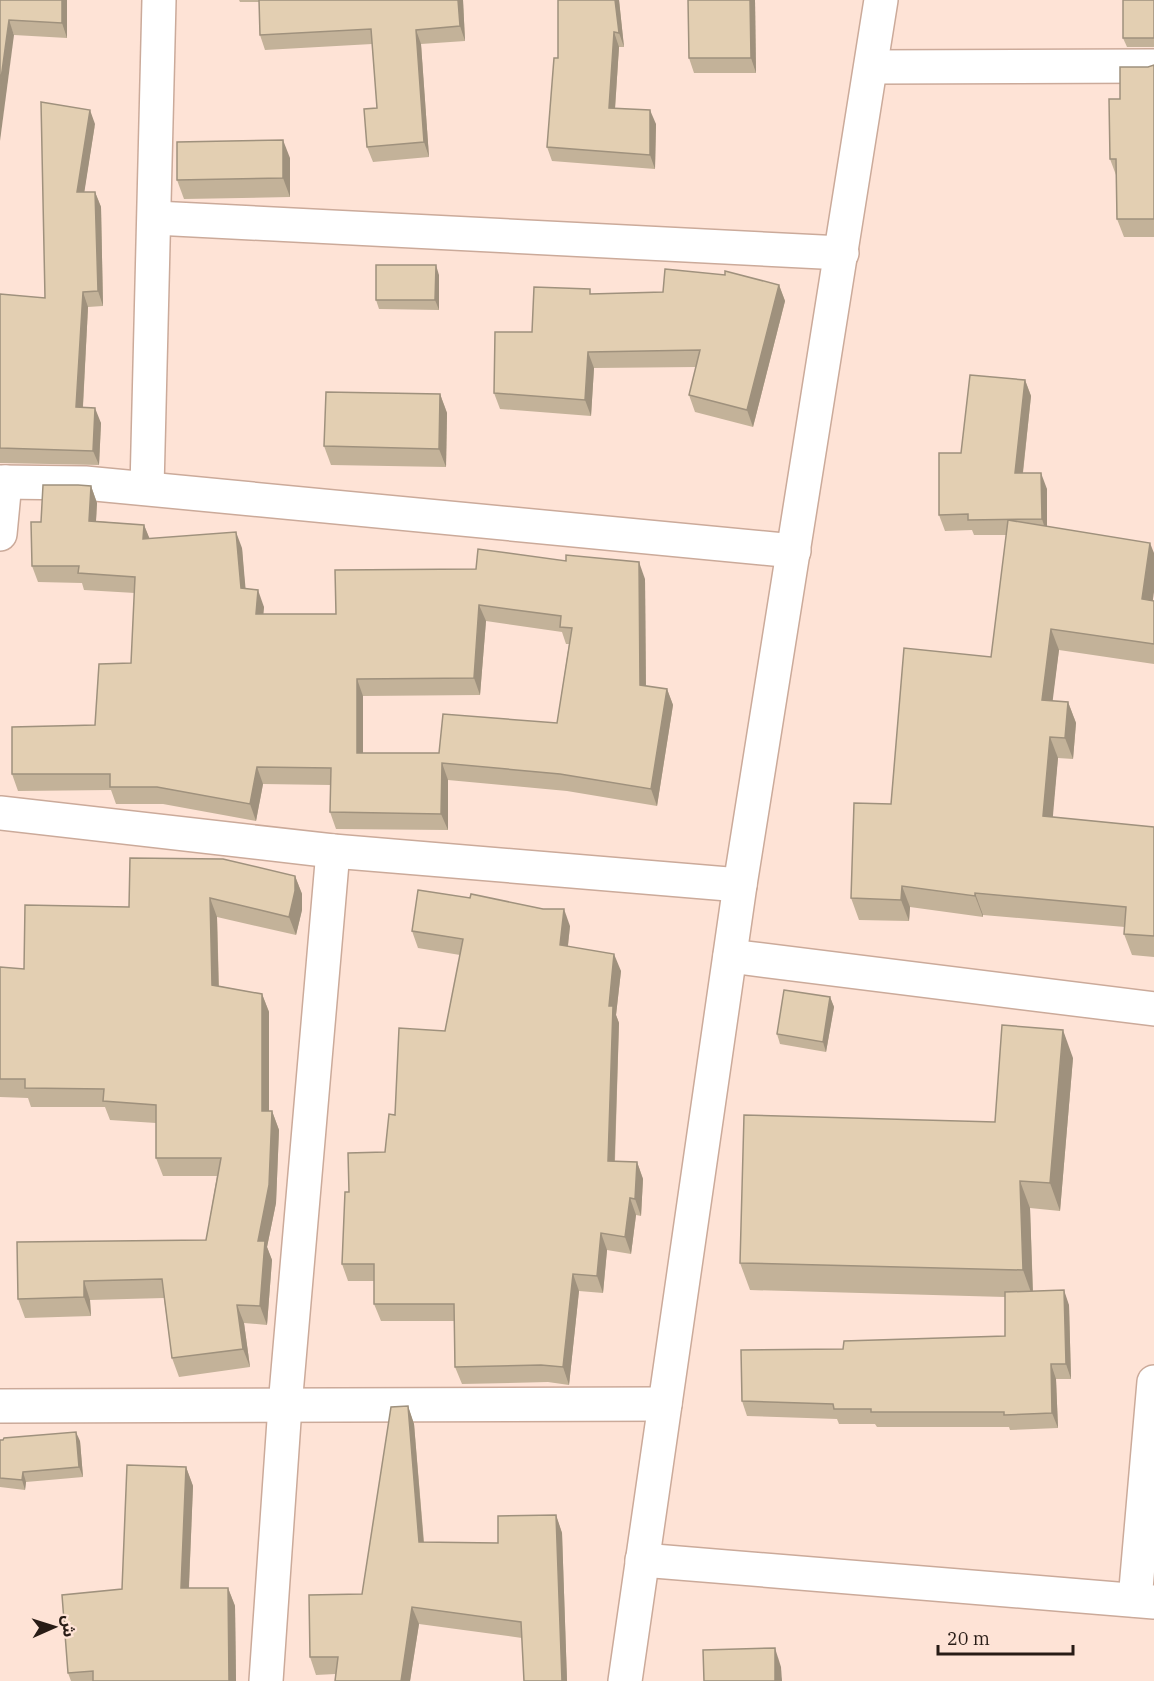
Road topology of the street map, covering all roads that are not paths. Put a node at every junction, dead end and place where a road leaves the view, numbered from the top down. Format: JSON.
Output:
{"nodes":[{"id":1,"x":159,"y":0,"type":"edge"},
{"id":2,"x":881,"y":0,"type":"edge"},
{"id":3,"x":1154,"y":66,"type":"edge"},
{"id":4,"x":871,"y":67,"type":"junction"},
{"id":5,"x":155,"y":218,"type":"junction"},
{"id":6,"x":842,"y":253,"type":"junction"},
{"id":7,"x":2,"y":482,"type":"edge"},
{"id":8,"x":147,"y":488,"type":"junction"},
{"id":9,"x":0,"y":534,"type":"edge"},
{"id":10,"x":794,"y":551,"type":"junction"},
{"id":11,"x":0,"y":813,"type":"edge"},
{"id":12,"x":333,"y":851,"type":"junction"},
{"id":13,"x":740,"y":885,"type":"junction"},
{"id":14,"x":730,"y":956,"type":"junction"},
{"id":15,"x":1154,"y":1009,"type":"edge"},
{"id":16,"x":1154,"y":1382,"type":"edge"},
{"id":17,"x":665,"y":1404,"type":"junction"},
{"id":18,"x":0,"y":1406,"type":"edge"},
{"id":19,"x":285,"y":1406,"type":"junction"},
{"id":20,"x":642,"y":1560,"type":"junction"},
{"id":21,"x":1144,"y":1601,"type":"edge"},
{"id":22,"x":266,"y":1681,"type":"edge"},
{"id":23,"x":625,"y":1681,"type":"edge"}],
"edges":[{"from":1,"to":5,"type":"street"},
{"from":2,"to":4,"type":"street"},
{"from":3,"to":4,"type":"street"},
{"from":4,"to":6,"type":"street"},
{"from":5,"to":6,"type":"street"},
{"from":5,"to":8,"type":"street"},
{"from":6,"to":10,"type":"street"},
{"from":7,"to":8,"type":"street"},
{"from":7,"to":9,"type":"street"},
{"from":8,"to":10,"type":"street"},
{"from":10,"to":13,"type":"street"},
{"from":11,"to":12,"type":"street"},
{"from":12,"to":13,"type":"street"},
{"from":12,"to":19,"type":"street"},
{"from":13,"to":14,"type":"street"},
{"from":14,"to":15,"type":"street"},
{"from":14,"to":17,"type":"street"},
{"from":16,"to":21,"type":"street"},
{"from":17,"to":19,"type":"street"},
{"from":17,"to":20,"type":"street"},
{"from":18,"to":19,"type":"street"},
{"from":19,"to":22,"type":"street"},
{"from":20,"to":21,"type":"street"},
{"from":20,"to":23,"type":"street"}]}
